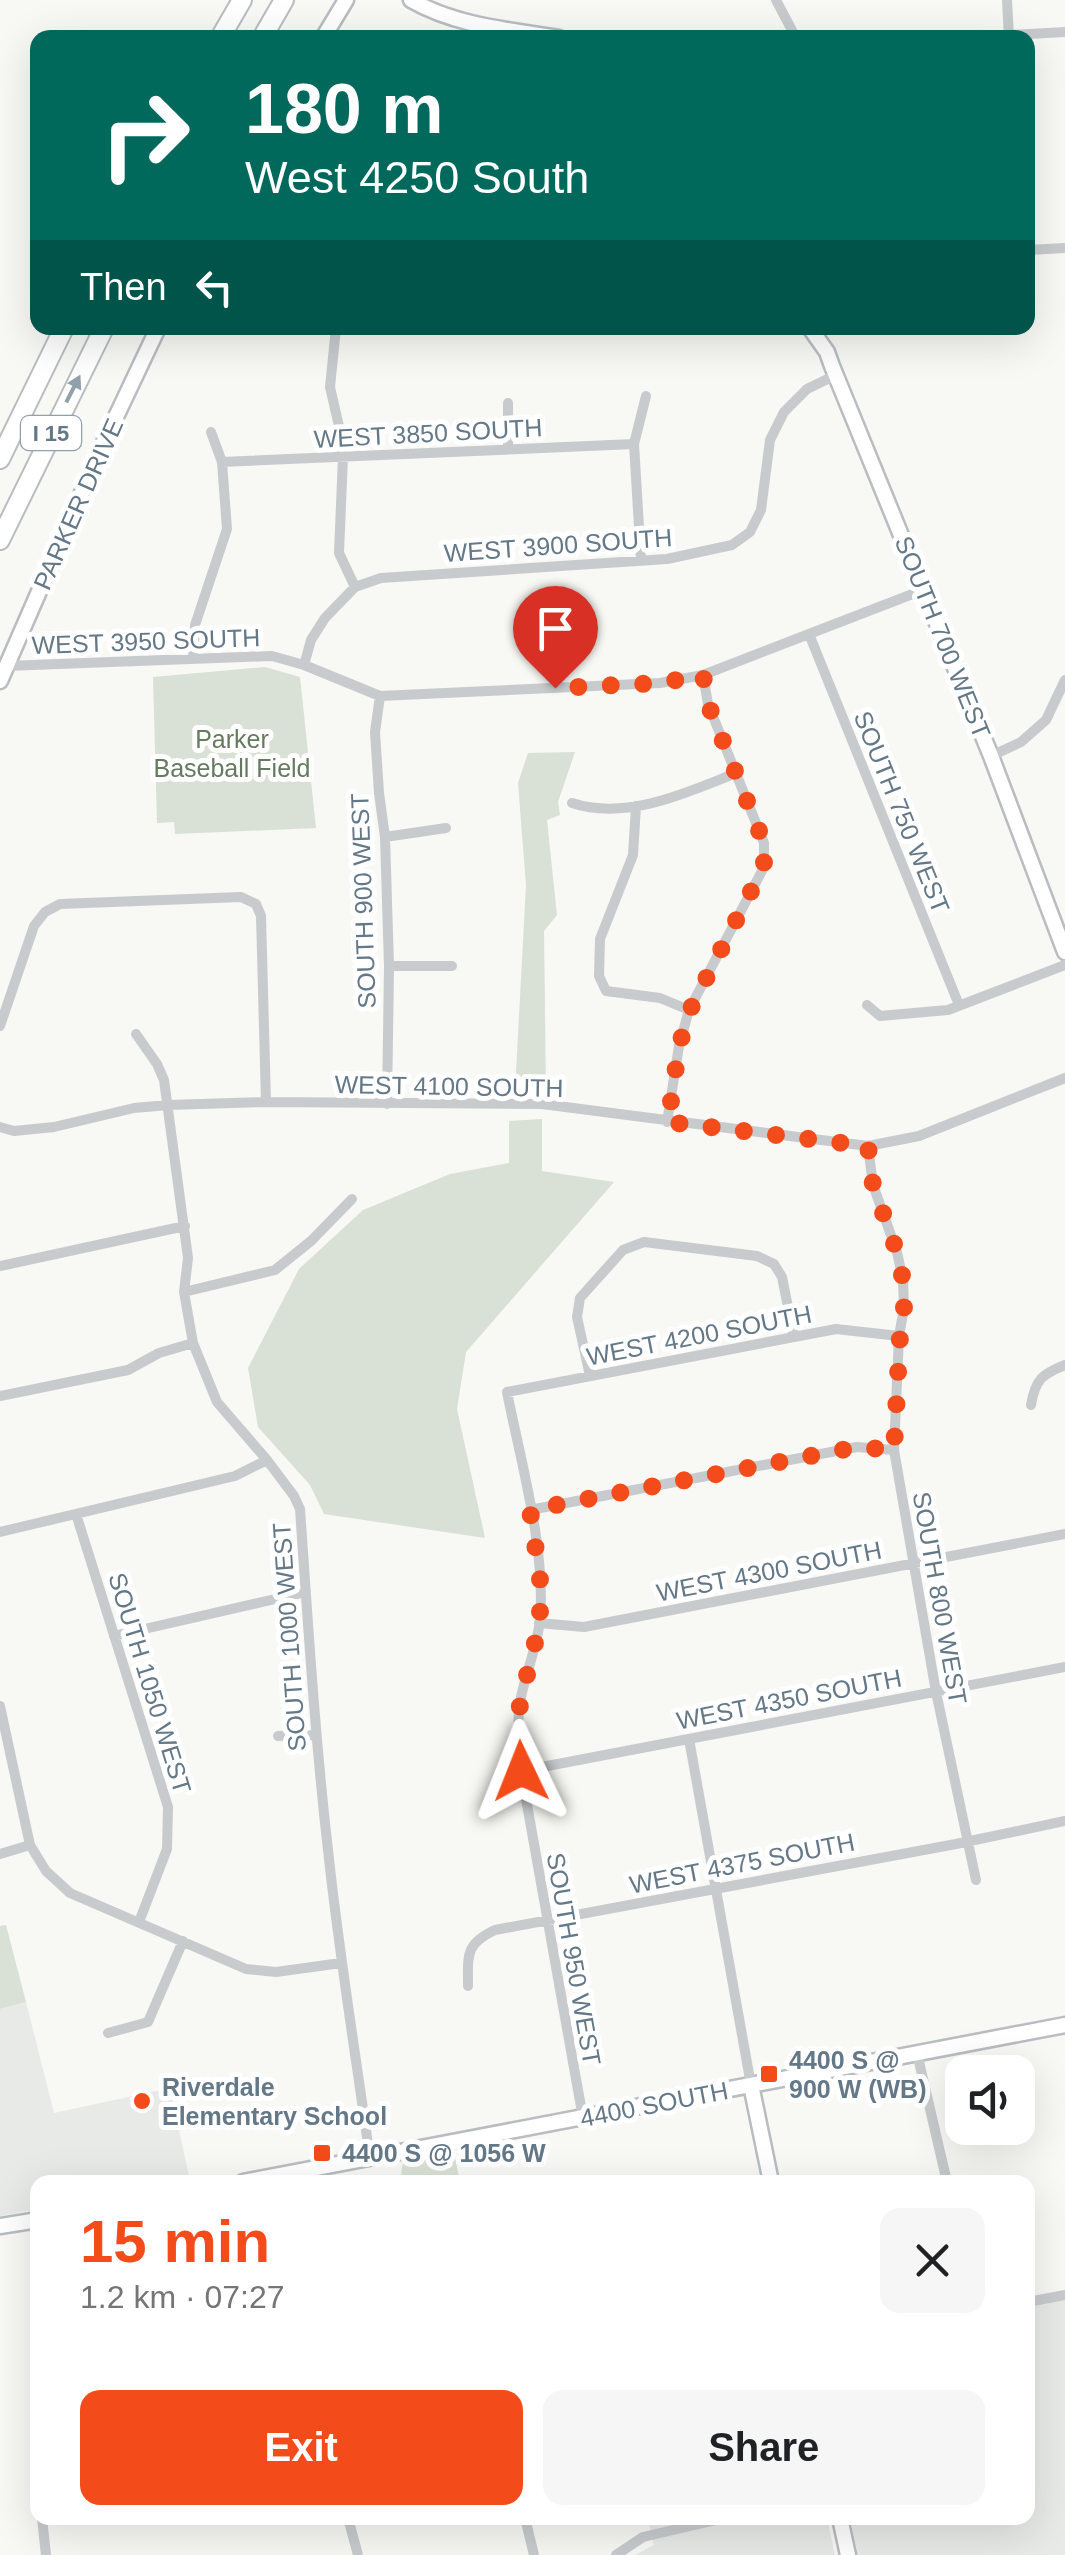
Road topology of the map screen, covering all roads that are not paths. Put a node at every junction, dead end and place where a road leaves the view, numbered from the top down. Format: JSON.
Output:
{"nodes":[{"id":1,"x":242,"y":0,"type":"edge"},
{"id":2,"x":284,"y":0,"type":"edge"},
{"id":3,"x":346,"y":0,"type":"edge"},
{"id":4,"x":412,"y":0,"type":"edge"},
{"id":5,"x":776,"y":0,"type":"edge"},
{"id":6,"x":1007,"y":0,"type":"edge"},
{"id":7,"x":225,"y":30,"type":"edge"},
{"id":8,"x":267,"y":30,"type":"edge"},
{"id":9,"x":328,"y":30,"type":"edge"},
{"id":10,"x":509,"y":30,"type":"edge"},
{"id":11,"x":792,"y":30,"type":"edge"},
{"id":12,"x":1009,"y":30,"type":"edge"},
{"id":13,"x":1065,"y":32,"type":"edge"},
{"id":14,"x":1035,"y":34,"type":"edge"},
{"id":15,"x":1065,"y":248,"type":"edge"},
{"id":16,"x":1035,"y":250,"type":"edge"},
{"id":17,"x":61,"y":335,"type":"edge"},
{"id":18,"x":101,"y":335,"type":"edge"},
{"id":19,"x":155,"y":335,"type":"edge"},
{"id":20,"x":335,"y":335,"type":"edge"},
{"id":21,"x":815,"y":335,"type":"edge"},
{"id":22,"x":836,"y":375,"type":"junction"},
{"id":23,"x":646,"y":396,"type":"dead end"},
{"id":24,"x":508,"y":403,"type":"dead end"},
{"id":25,"x":211,"y":432,"type":"dead end"},
{"id":26,"x":634,"y":444,"type":"junction"},
{"id":27,"x":508,"y":450,"type":"junction"},
{"id":28,"x":343,"y":457,"type":"junction"},
{"id":29,"x":0,"y":459,"type":"edge"},
{"id":30,"x":222,"y":462,"type":"junction"},
{"id":31,"x":0,"y":540,"type":"edge"},
{"id":32,"x":641,"y":560,"type":"junction"},
{"id":33,"x":355,"y":587,"type":"junction"},
{"id":34,"x":923,"y":590,"type":"junction"},
{"id":35,"x":809,"y":634,"type":"junction"},
{"id":36,"x":193,"y":659,"type":"junction"},
{"id":37,"x":6,"y":666,"type":"junction"},
{"id":38,"x":304,"y":666,"type":"junction"},
{"id":39,"x":703,"y":675,"type":"junction"},
{"id":40,"x":1065,"y":680,"type":"edge"},
{"id":41,"x":0,"y":681,"type":"edge"},
{"id":42,"x":380,"y":696,"type":"junction"},
{"id":43,"x":991,"y":756,"type":"junction"},
{"id":44,"x":736,"y":773,"type":"junction"},
{"id":45,"x":572,"y":803,"type":"dead end"},
{"id":46,"x":636,"y":806,"type":"junction"},
{"id":47,"x":446,"y":828,"type":"dead end"},
{"id":48,"x":385,"y":837,"type":"junction"},
{"id":49,"x":1065,"y":952,"type":"edge"},
{"id":50,"x":1065,"y":965,"type":"edge"},
{"id":51,"x":389,"y":966,"type":"junction"},
{"id":52,"x":452,"y":966,"type":"dead end"},
{"id":53,"x":866,"y":1005,"type":"dead end"},
{"id":54,"x":958,"y":1005,"type":"junction"},
{"id":55,"x":690,"y":1010,"type":"junction"},
{"id":56,"x":0,"y":1026,"type":"edge"},
{"id":57,"x":136,"y":1034,"type":"dead end"},
{"id":58,"x":1065,"y":1078,"type":"edge"},
{"id":59,"x":266,"y":1102,"type":"junction"},
{"id":60,"x":168,"y":1104,"type":"junction"},
{"id":61,"x":387,"y":1104,"type":"junction"},
{"id":62,"x":668,"y":1122,"type":"junction"},
{"id":63,"x":0,"y":1127,"type":"edge"},
{"id":64,"x":868,"y":1146,"type":"junction"},
{"id":65,"x":352,"y":1199,"type":"dead end"},
{"id":66,"x":184,"y":1226,"type":"junction"},
{"id":67,"x":0,"y":1266,"type":"edge"},
{"id":68,"x":184,"y":1292,"type":"junction"},
{"id":69,"x":900,"y":1336,"type":"junction"},
{"id":70,"x":794,"y":1337,"type":"junction"},
{"id":71,"x":193,"y":1343,"type":"junction"},
{"id":72,"x":1065,"y":1365,"type":"edge"},
{"id":73,"x":590,"y":1376,"type":"junction"},
{"id":74,"x":507,"y":1392,"type":"joint"},
{"id":75,"x":0,"y":1396,"type":"edge"},
{"id":76,"x":1032,"y":1405,"type":"dead end"},
{"id":77,"x":894,"y":1450,"type":"junction"},
{"id":78,"x":267,"y":1460,"type":"junction"},
{"id":79,"x":530,"y":1510,"type":"junction"},
{"id":80,"x":76,"y":1514,"type":"junction"},
{"id":81,"x":0,"y":1532,"type":"edge"},
{"id":82,"x":1065,"y":1534,"type":"edge"},
{"id":83,"x":913,"y":1564,"type":"junction"},
{"id":84,"x":306,"y":1592,"type":"junction"},
{"id":85,"x":540,"y":1623,"type":"junction"},
{"id":86,"x":114,"y":1636,"type":"junction"},
{"id":87,"x":1065,"y":1667,"type":"edge"},
{"id":88,"x":936,"y":1692,"type":"junction"},
{"id":89,"x":0,"y":1706,"type":"edge"},
{"id":90,"x":316,"y":1735,"type":"junction"},
{"id":91,"x":278,"y":1736,"type":"dead end"},
{"id":92,"x":689,"y":1739,"type":"junction"},
{"id":93,"x":521,"y":1771,"type":"junction"},
{"id":94,"x":1065,"y":1820,"type":"edge"},
{"id":95,"x":968,"y":1842,"type":"junction"},
{"id":96,"x":30,"y":1844,"type":"junction"},
{"id":97,"x":0,"y":1854,"type":"edge"},
{"id":98,"x":976,"y":1880,"type":"dead end"},
{"id":99,"x":716,"y":1889,"type":"junction"},
{"id":100,"x":547,"y":1920,"type":"junction"},
{"id":101,"x":139,"y":1922,"type":"junction"},
{"id":102,"x":183,"y":1941,"type":"junction"},
{"id":103,"x":340,"y":1962,"type":"junction"},
{"id":104,"x":468,"y":1986,"type":"dead end"},
{"id":105,"x":1065,"y":2024,"type":"edge"},
{"id":106,"x":108,"y":2033,"type":"dead end"},
{"id":107,"x":917,"y":2053,"type":"junction"},
{"id":108,"x":751,"y":2086,"type":"junction"},
{"id":109,"x":582,"y":2118,"type":"junction"},
{"id":110,"x":370,"y":2159,"type":"junction"},
{"id":111,"x":310,"y":2175,"type":"edge"},
{"id":112,"x":770,"y":2175,"type":"edge"},
{"id":113,"x":946,"y":2175,"type":"edge"},
{"id":114,"x":30,"y":2221,"type":"edge"},
{"id":115,"x":0,"y":2226,"type":"edge"},
{"id":116,"x":1065,"y":2295,"type":"edge"},
{"id":117,"x":1035,"y":2301,"type":"edge"},
{"id":118,"x":43,"y":2525,"type":"edge"},
{"id":119,"x":350,"y":2525,"type":"edge"},
{"id":120,"x":527,"y":2525,"type":"edge"},
{"id":121,"x":695,"y":2525,"type":"edge"},
{"id":122,"x":842,"y":2525,"type":"edge"},
{"id":123,"x":46,"y":2555,"type":"edge"},
{"id":124,"x":358,"y":2555,"type":"edge"},
{"id":125,"x":534,"y":2555,"type":"edge"},
{"id":126,"x":616,"y":2555,"type":"edge"},
{"id":127,"x":848,"y":2555,"type":"edge"}],
"edges":[{"from":1,"to":7,"type":"highway"},
{"from":2,"to":8,"type":"highway"},
{"from":3,"to":9,"type":"street"},
{"from":4,"to":10,"type":"street"},
{"from":5,"to":11,"type":"street"},
{"from":6,"to":12,"type":"street"},
{"from":13,"to":14,"type":"street"},
{"from":15,"to":16,"type":"street"},
{"from":17,"to":29,"type":"highway","number":"I 15"},
{"from":31,"to":18,"type":"highway","number":"I 15","one_way":true},
{"from":19,"to":37,"type":"street","name":"PARKER DRIVE"},
{"from":20,"to":28,"type":"street"},
{"from":21,"to":22,"type":"street","name":"SOUTH 700 WEST"},
{"from":22,"to":32,"type":"street","name":"WEST 3900 SOUTH"},
{"from":22,"to":34,"type":"street","name":"SOUTH 700 WEST"},
{"from":23,"to":26,"type":"street"},
{"from":24,"to":27,"type":"street"},
{"from":25,"to":30,"type":"street"},
{"from":26,"to":27,"type":"street","name":"WEST 3850 SOUTH"},
{"from":26,"to":32,"type":"street"},
{"from":27,"to":28,"type":"street","name":"WEST 3850 SOUTH"},
{"from":28,"to":30,"type":"street","name":"WEST 3850 SOUTH"},
{"from":28,"to":33,"type":"street"},
{"from":30,"to":36,"type":"street"},
{"from":32,"to":33,"type":"street","name":"WEST 3900 SOUTH"},
{"from":33,"to":38,"type":"street"},
{"from":34,"to":35,"type":"street","name":"WEST 3950 SOUTH"},
{"from":34,"to":43,"type":"street","name":"SOUTH 700 WEST"},
{"from":35,"to":39,"type":"street","name":"WEST 3950 SOUTH"},
{"from":35,"to":54,"type":"street","name":"SOUTH 750 WEST"},
{"from":36,"to":37,"type":"street","name":"WEST 3950 SOUTH"},
{"from":36,"to":38,"type":"street","name":"WEST 3950 SOUTH"},
{"from":37,"to":41,"type":"street","name":"PARKER DRIVE"},
{"from":38,"to":42,"type":"street","name":"WEST 3950 SOUTH"},
{"from":39,"to":42,"type":"street","name":"WEST 3950 SOUTH"},
{"from":39,"to":44,"type":"street"},
{"from":40,"to":43,"type":"street"},
{"from":42,"to":48,"type":"street","name":"SOUTH 900 WEST"},
{"from":43,"to":49,"type":"street","name":"SOUTH 700 WEST"},
{"from":44,"to":46,"type":"street"},
{"from":44,"to":55,"type":"street"},
{"from":45,"to":46,"type":"street"},
{"from":46,"to":55,"type":"street"},
{"from":47,"to":48,"type":"street"},
{"from":48,"to":51,"type":"street","name":"SOUTH 900 WEST"},
{"from":50,"to":54,"type":"street"},
{"from":51,"to":52,"type":"street"},
{"from":51,"to":61,"type":"street","name":"SOUTH 900 WEST"},
{"from":53,"to":54,"type":"street"},
{"from":55,"to":62,"type":"street"},
{"from":56,"to":59,"type":"street"},
{"from":57,"to":60,"type":"street","name":"SOUTH 1000 WEST"},
{"from":58,"to":64,"type":"street","name":"WEST 4100 SOUTH"},
{"from":59,"to":60,"type":"street","name":"WEST 4100 SOUTH"},
{"from":59,"to":61,"type":"street","name":"WEST 4100 SOUTH"},
{"from":60,"to":63,"type":"street","name":"WEST 4100 SOUTH"},
{"from":60,"to":66,"type":"street","name":"SOUTH 1000 WEST"},
{"from":61,"to":62,"type":"street","name":"WEST 4100 SOUTH"},
{"from":62,"to":64,"type":"street","name":"WEST 4100 SOUTH"},
{"from":64,"to":69,"type":"street","name":"SOUTH 800 WEST"},
{"from":65,"to":68,"type":"street"},
{"from":66,"to":67,"type":"street"},
{"from":66,"to":68,"type":"street","name":"SOUTH 1000 WEST"},
{"from":68,"to":71,"type":"street","name":"SOUTH 1000 WEST"},
{"from":69,"to":70,"type":"street","name":"WEST 4200 SOUTH"},
{"from":69,"to":77,"type":"street","name":"SOUTH 800 WEST"},
{"from":70,"to":73,"type":"street","name":"WEST 4200 SOUTH"},
{"from":70,"to":73,"type":"street"},
{"from":71,"to":75,"type":"street"},
{"from":71,"to":78,"type":"street","name":"SOUTH 1000 WEST"},
{"from":72,"to":76,"type":"street"},
{"from":73,"to":74,"type":"street","name":"WEST 4200 SOUTH"},
{"from":74,"to":79,"type":"street","name":"SOUTH 950 WEST"},
{"from":77,"to":79,"type":"street"},
{"from":77,"to":83,"type":"street","name":"SOUTH 800 WEST"},
{"from":78,"to":80,"type":"street"},
{"from":78,"to":84,"type":"street","name":"SOUTH 1000 WEST"},
{"from":79,"to":85,"type":"street","name":"SOUTH 950 WEST"},
{"from":80,"to":81,"type":"street"},
{"from":80,"to":86,"type":"street","name":"SOUTH 1050 WEST"},
{"from":82,"to":83,"type":"street","name":"WEST 4300 SOUTH"},
{"from":83,"to":85,"type":"street","name":"WEST 4300 SOUTH"},
{"from":83,"to":88,"type":"street","name":"SOUTH 800 WEST"},
{"from":84,"to":86,"type":"street"},
{"from":84,"to":90,"type":"street","name":"SOUTH 1000 WEST"},
{"from":85,"to":93,"type":"street","name":"SOUTH 950 WEST"},
{"from":86,"to":101,"type":"street","name":"SOUTH 1050 WEST"},
{"from":87,"to":88,"type":"street","name":"WEST 4350 SOUTH"},
{"from":88,"to":92,"type":"street","name":"WEST 4350 SOUTH"},
{"from":88,"to":95,"type":"street","name":"SOUTH 800 WEST"},
{"from":89,"to":96,"type":"street"},
{"from":90,"to":91,"type":"street"},
{"from":90,"to":103,"type":"street","name":"SOUTH 1000 WEST"},
{"from":92,"to":93,"type":"street","name":"WEST 4350 SOUTH"},
{"from":92,"to":99,"type":"street"},
{"from":93,"to":100,"type":"street","name":"SOUTH 950 WEST"},
{"from":94,"to":95,"type":"street","name":"WEST 4375 SOUTH"},
{"from":95,"to":98,"type":"street","name":"SOUTH 800 WEST"},
{"from":95,"to":99,"type":"street","name":"WEST 4375 SOUTH"},
{"from":96,"to":97,"type":"street"},
{"from":96,"to":101,"type":"street"},
{"from":99,"to":100,"type":"street","name":"WEST 4375 SOUTH"},
{"from":99,"to":108,"type":"street"},
{"from":100,"to":104,"type":"street","name":"WEST 4375 SOUTH"},
{"from":100,"to":109,"type":"street","name":"SOUTH 950 WEST"},
{"from":101,"to":102,"type":"street"},
{"from":102,"to":103,"type":"street"},
{"from":102,"to":106,"type":"street"},
{"from":103,"to":110,"type":"street","name":"SOUTH 1000 WEST"},
{"from":105,"to":107,"type":"street","name":"4400 SOUTH"},
{"from":107,"to":108,"type":"street","name":"4400 SOUTH"},
{"from":107,"to":113,"type":"street"},
{"from":108,"to":109,"type":"street","name":"4400 SOUTH"},
{"from":108,"to":112,"type":"street"},
{"from":109,"to":110,"type":"street","name":"4400 SOUTH"},
{"from":110,"to":111,"type":"street","name":"4400 SOUTH"},
{"from":114,"to":115,"type":"street"},
{"from":116,"to":117,"type":"street"},
{"from":118,"to":123,"type":"street"},
{"from":119,"to":124,"type":"street"},
{"from":120,"to":125,"type":"street"},
{"from":121,"to":126,"type":"street"},
{"from":122,"to":127,"type":"street"}]}
